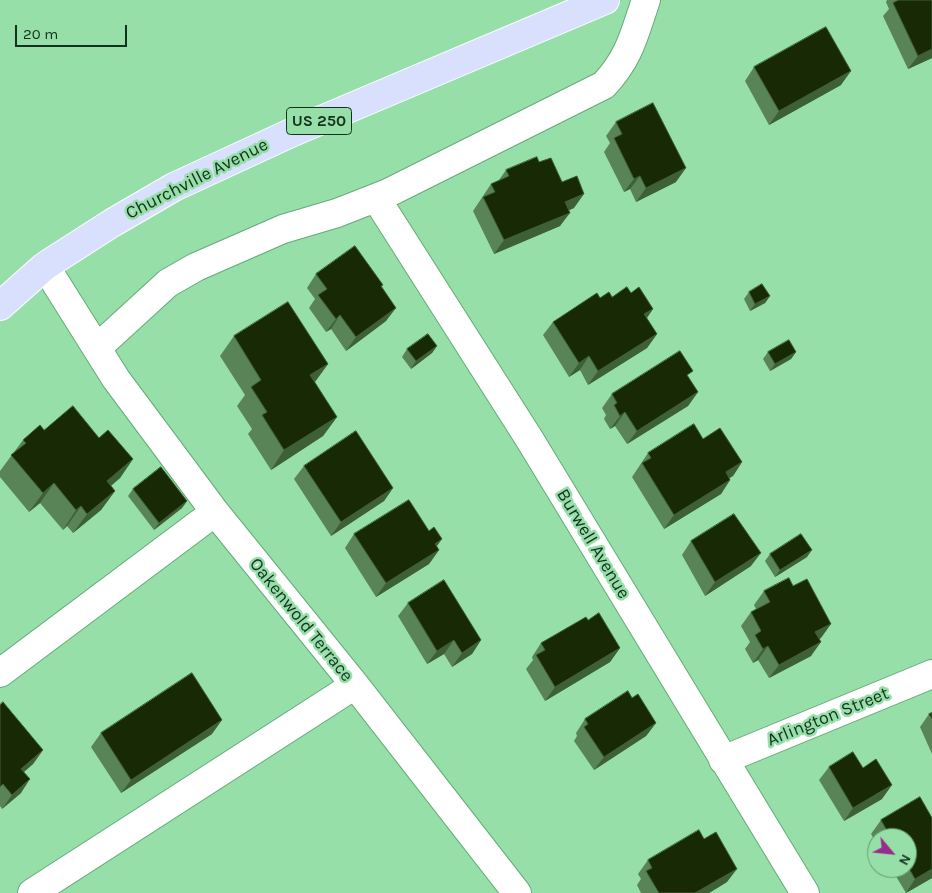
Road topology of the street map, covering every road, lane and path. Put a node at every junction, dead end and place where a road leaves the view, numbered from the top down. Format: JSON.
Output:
{"nodes":[{"id":1,"x":605,"y":0,"type":"edge"},
{"id":2,"x":646,"y":0,"type":"edge"},
{"id":3,"x":376,"y":198,"type":"junction"},
{"id":4,"x":45,"y":266,"type":"junction"},
{"id":5,"x":0,"y":306,"type":"edge"},
{"id":6,"x":98,"y":348,"type":"junction"},
{"id":7,"x":215,"y":512,"type":"junction"},
{"id":8,"x":0,"y":673,"type":"edge"},
{"id":9,"x":932,"y":674,"type":"edge"},
{"id":10,"x":355,"y":685,"type":"junction"},
{"id":11,"x":723,"y":760,"type":"junction"},
{"id":12,"x":32,"y":893,"type":"edge"},
{"id":13,"x":517,"y":893,"type":"edge"},
{"id":14,"x":805,"y":893,"type":"edge"}],
"edges":[{"from":1,"to":4,"type":"main road","name":"Churchville Avenue","number":"US 250"},
{"from":2,"to":3,"type":"street"},
{"from":3,"to":6,"type":"street"},
{"from":3,"to":11,"type":"street","name":"Burwell Avenue"},
{"from":4,"to":5,"type":"main road","name":"Churchville Avenue","number":"US 250"},
{"from":4,"to":6,"type":"street","name":"Oakenwold Terrace"},
{"from":6,"to":7,"type":"street","name":"Oakenwold Terrace"},
{"from":7,"to":8,"type":"street"},
{"from":7,"to":10,"type":"street","name":"Oakenwold Terrace"},
{"from":9,"to":11,"type":"street","name":"Arlington Street"},
{"from":10,"to":12,"type":"street","name":"Oakenwold Terrace"},
{"from":10,"to":13,"type":"street"},
{"from":11,"to":14,"type":"street","name":"Burwell Avenue"}]}
